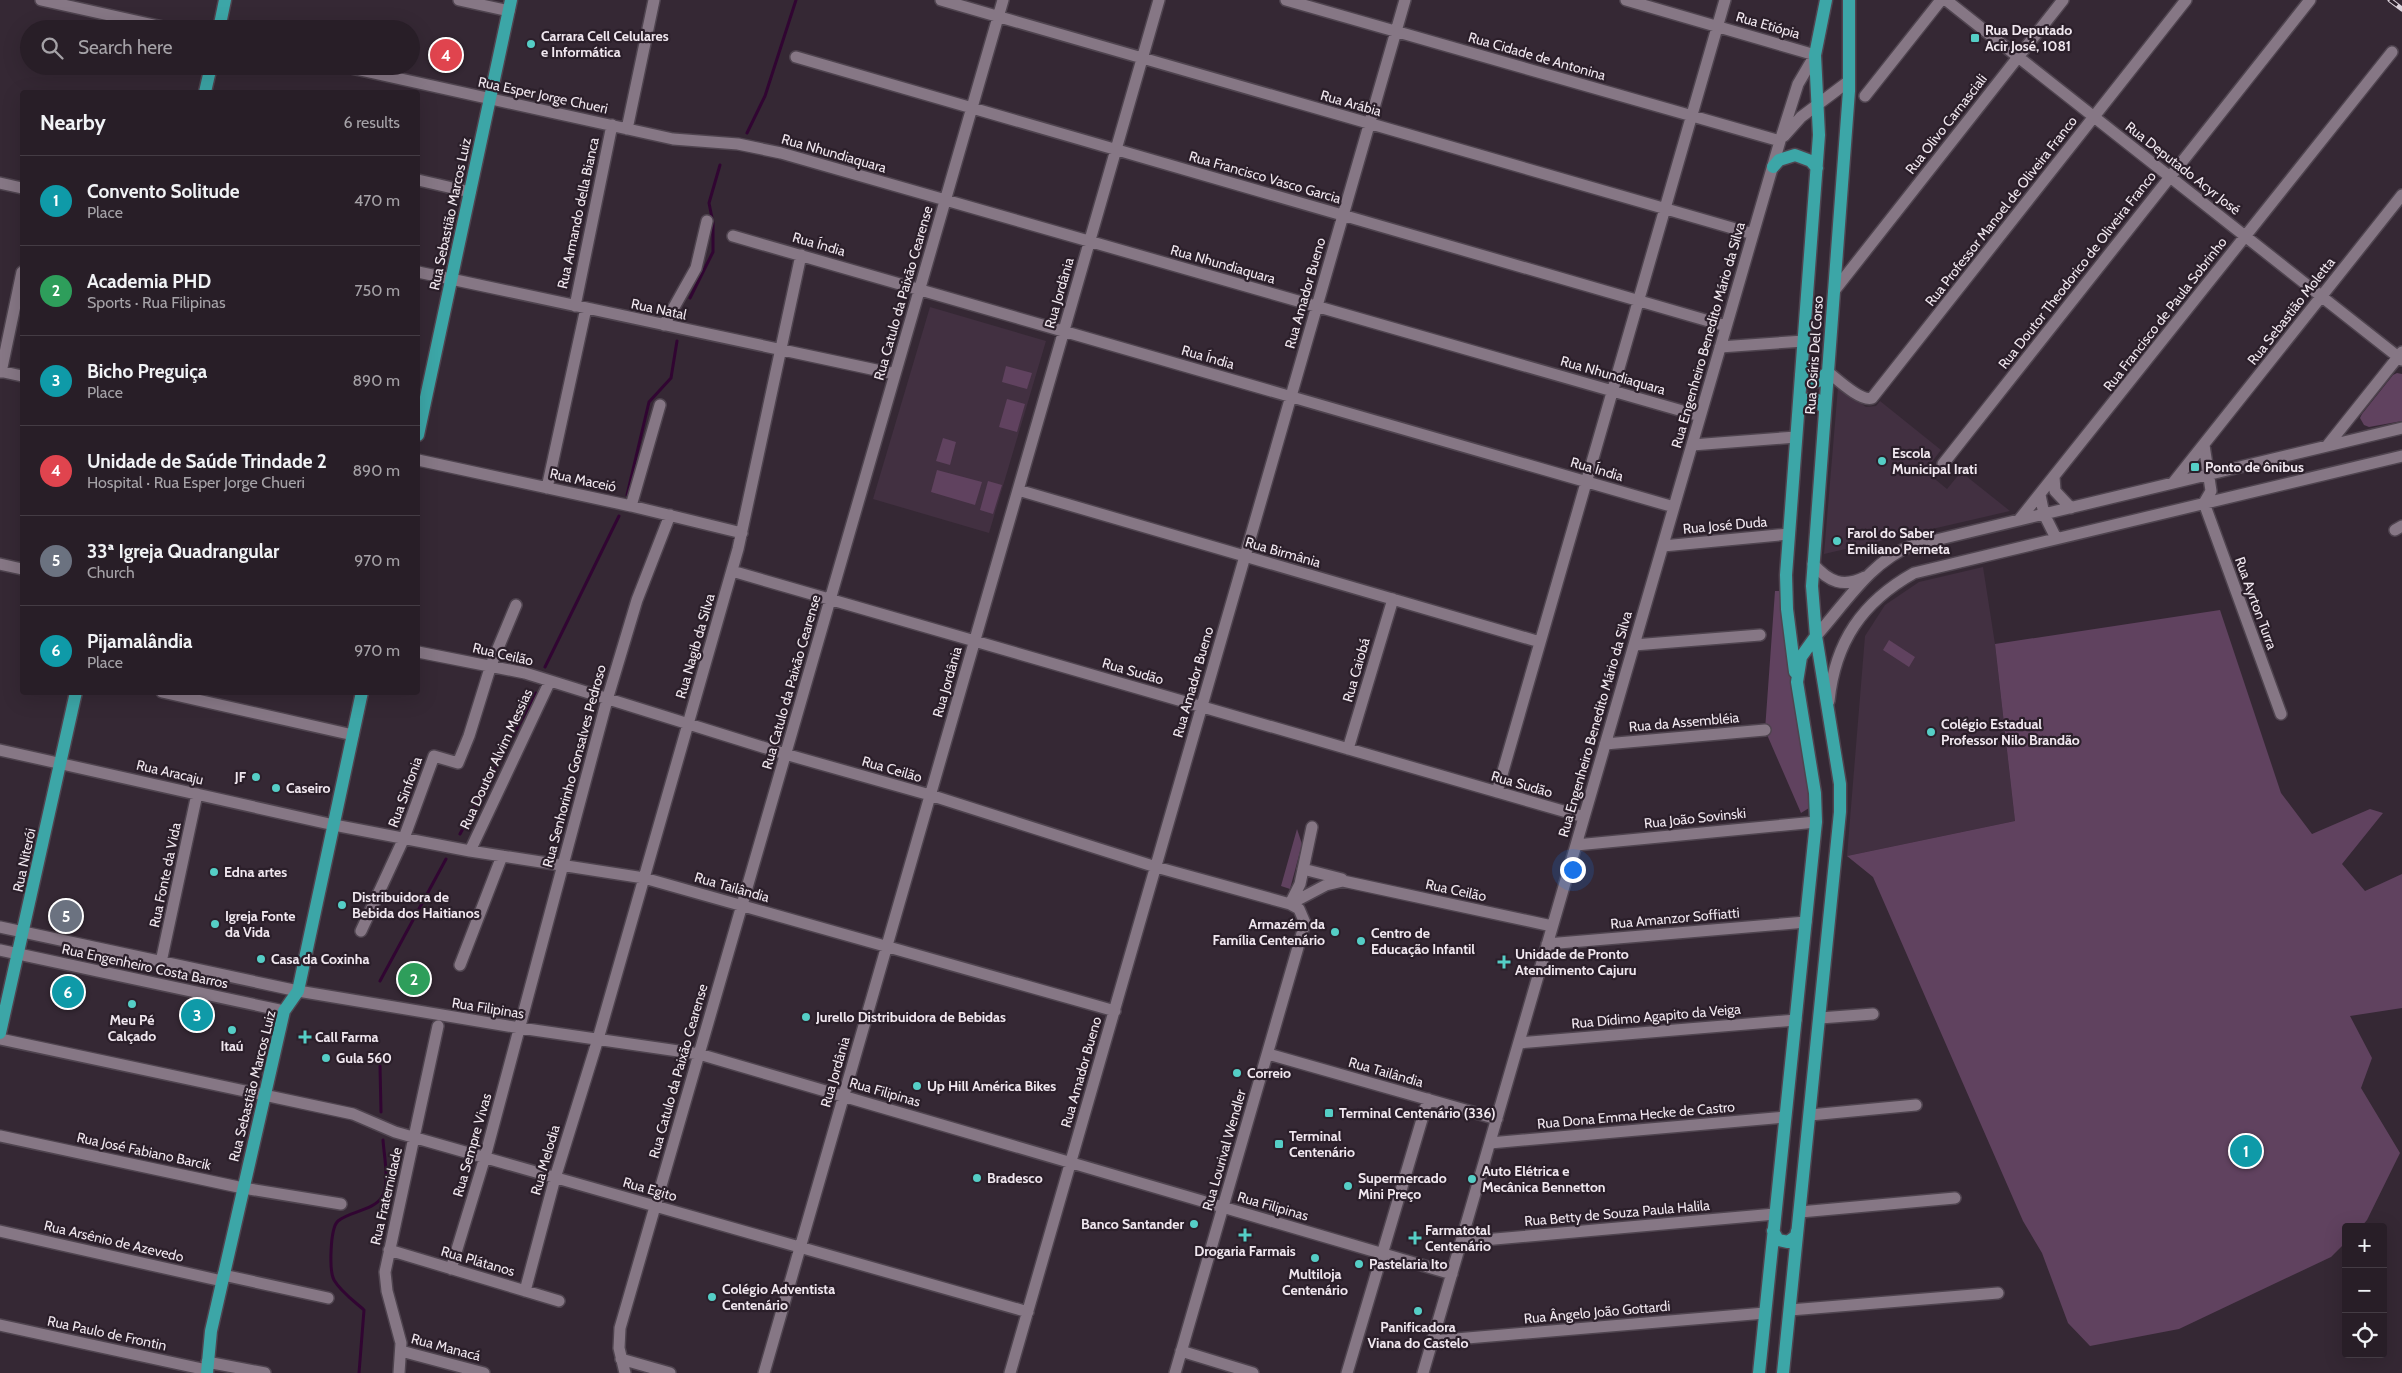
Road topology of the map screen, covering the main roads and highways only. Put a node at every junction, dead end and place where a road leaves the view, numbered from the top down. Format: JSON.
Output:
{"nodes":[{"id":1,"x":225,"y":0,"type":"edge"},
{"id":2,"x":1826,"y":0,"type":"edge"},
{"id":3,"x":1849,"y":0,"type":"edge"},
{"id":4,"x":510,"y":5,"type":"edge"},
{"id":5,"x":221,"y":20,"type":"edge"},
{"id":6,"x":209,"y":75,"type":"edge"},
{"id":7,"x":205,"y":90,"type":"edge"},
{"id":8,"x":1773,"y":167,"type":"road end"},
{"id":9,"x":1817,"y":168,"type":"junction"},
{"id":10,"x":1828,"y":372,"type":"junction"},
{"id":11,"x":1801,"y":374,"type":"junction"},
{"id":12,"x":1799,"y":405,"type":"junction"},
{"id":13,"x":1825,"y":409,"type":"junction"},
{"id":14,"x":420,"y":426,"type":"edge"},
{"id":15,"x":1816,"y":636,"type":"junction"},
{"id":16,"x":1797,"y":682,"type":"junction"},
{"id":17,"x":75,"y":695,"type":"edge"},
{"id":18,"x":361,"y":695,"type":"edge"},
{"id":19,"x":1802,"y":955,"type":"junction"},
{"id":20,"x":1825,"y":957,"type":"junction"},
{"id":21,"x":1823,"y":985,"type":"junction"},
{"id":22,"x":1799,"y":987,"type":"junction"},
{"id":23,"x":0,"y":1033,"type":"edge"},
{"id":24,"x":1773,"y":1231,"type":"junction"},
{"id":25,"x":1797,"y":1231,"type":"junction"},
{"id":26,"x":1770,"y":1269,"type":"junction"},
{"id":27,"x":1794,"y":1269,"type":"junction"},
{"id":28,"x":207,"y":1368,"type":"edge"},
{"id":29,"x":1759,"y":1373,"type":"edge"},
{"id":30,"x":1783,"y":1373,"type":"edge"}],
"edges":[{"from":1,"to":5,"type":"main road"},
{"from":2,"to":9,"type":"main road","name":"Rua Osíris Del Corso"},
{"from":3,"to":10,"type":"main road","name":"Rua Osíris Del Corso"},
{"from":4,"to":14,"type":"main road","name":"Rua Sebastião Marcos Luiz"},
{"from":6,"to":7,"type":"main road"},
{"from":8,"to":9,"type":"main road"},
{"from":9,"to":11,"type":"main road","name":"Rua Osíris Del Corso"},
{"from":10,"to":11,"type":"main road"},
{"from":10,"to":13,"type":"main road","name":"Rua Osíris Del Corso"},
{"from":11,"to":12,"type":"main road","name":"Rua Osíris Del Corso"},
{"from":12,"to":13,"type":"main road"},
{"from":12,"to":16,"type":"main road","name":"Rua Osíris Del Corso"},
{"from":13,"to":15,"type":"main road","name":"Rua Osíris Del Corso"},
{"from":15,"to":16,"type":"main road"},
{"from":15,"to":20,"type":"main road","name":"Rua Osíris Del Corso"},
{"from":16,"to":19,"type":"main road","name":"Rua Osíris Del Corso"},
{"from":17,"to":23,"type":"main road","name":"Rua Niterói"},
{"from":18,"to":28,"type":"main road","name":"Rua Sebastião Marcos Luiz"},
{"from":19,"to":20,"type":"main road"},
{"from":19,"to":22,"type":"main road","name":"Rua Osíris Del Corso"},
{"from":20,"to":21,"type":"main road","name":"Rua Osíris Del Corso"},
{"from":21,"to":22,"type":"main road"},
{"from":21,"to":25,"type":"main road","name":"Rua Osíris Del Corso"},
{"from":22,"to":24,"type":"main road","name":"Rua Osíris Del Corso"},
{"from":24,"to":25,"type":"main road"},
{"from":24,"to":26,"type":"main road","name":"Rua Osíris Del Corso"},
{"from":25,"to":27,"type":"main road","name":"Rua Osíris Del Corso"},
{"from":26,"to":27,"type":"main road"},
{"from":26,"to":29,"type":"main road","name":"Rua Osíris Del Corso"},
{"from":27,"to":30,"type":"main road","name":"Rua Osíris Del Corso"}]}
